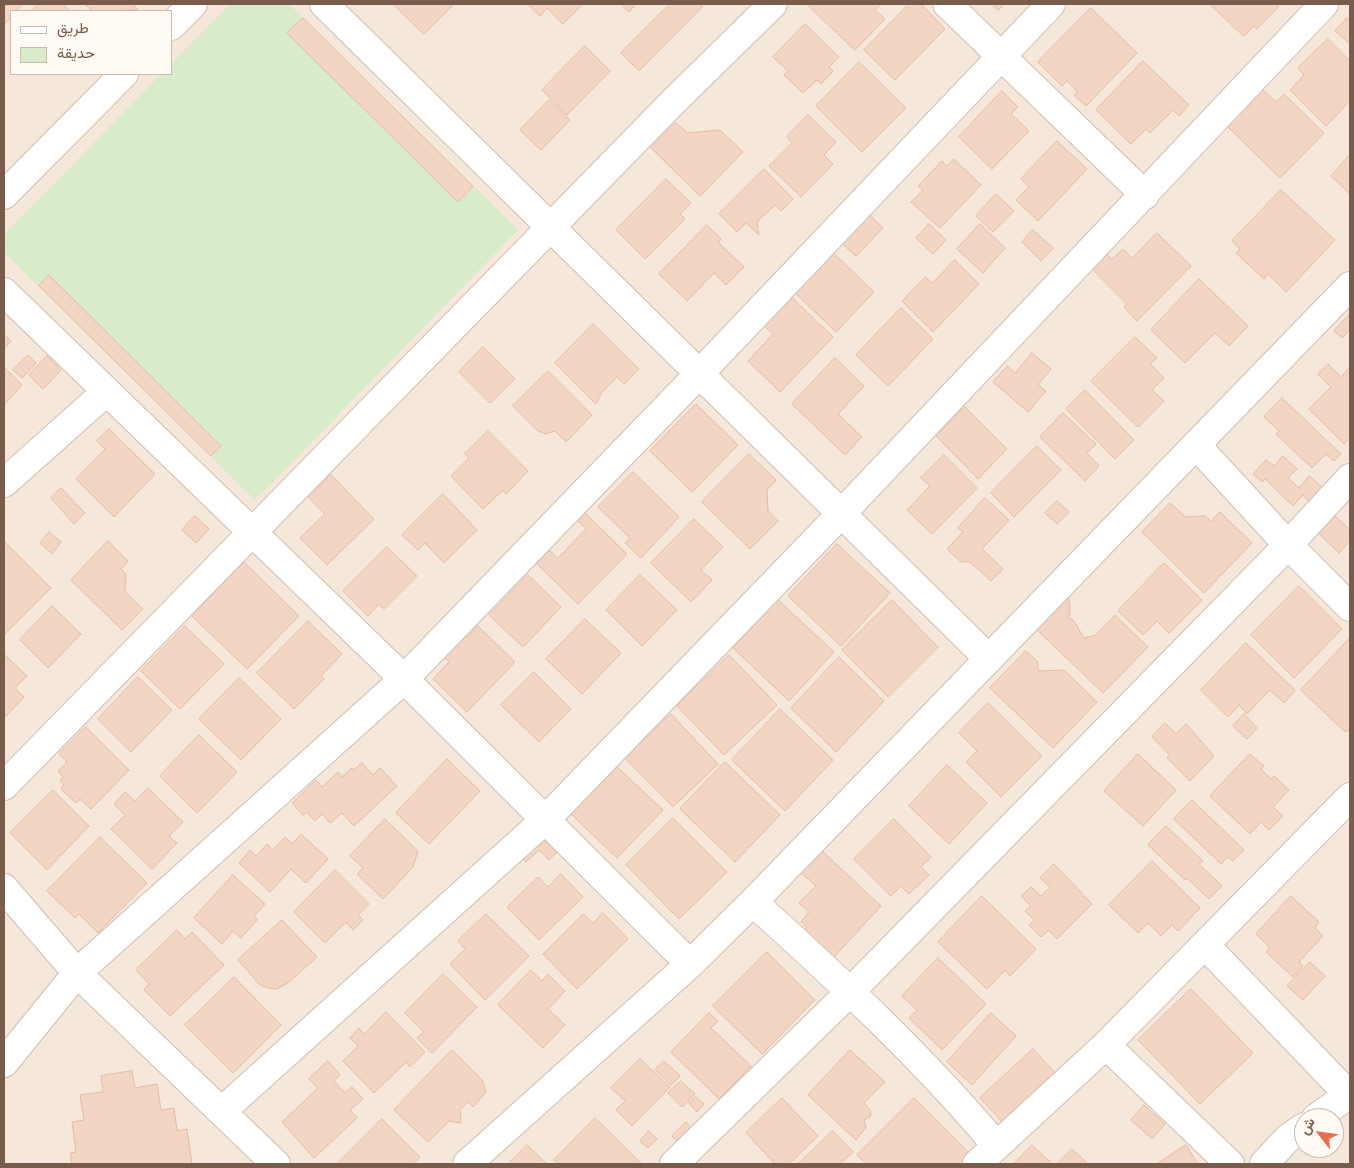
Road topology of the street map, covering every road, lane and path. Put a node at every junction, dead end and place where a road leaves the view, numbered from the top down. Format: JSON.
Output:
{"nodes":[{"id":1,"x":193,"y":4,"type":"edge"},
{"id":2,"x":324,"y":4,"type":"edge"},
{"id":3,"x":773,"y":4,"type":"edge"},
{"id":4,"x":948,"y":4,"type":"edge"},
{"id":5,"x":1051,"y":4,"type":"edge"},
{"id":6,"x":1324,"y":4,"type":"edge"},
{"id":7,"x":172,"y":25,"type":"edge"},
{"id":8,"x":1000,"y":57,"type":"junction"},
{"id":9,"x":123,"y":75,"type":"edge"},
{"id":10,"x":1145,"y":195,"type":"junction"},
{"id":11,"x":4,"y":196,"type":"edge"},
{"id":12,"x":552,"y":228,"type":"junction"},
{"id":13,"x":1350,"y":286,"type":"edge"},
{"id":14,"x":4,"y":292,"type":"edge"},
{"id":15,"x":700,"y":374,"type":"junction"},
{"id":16,"x":106,"y":392,"type":"junction"},
{"id":17,"x":1196,"y":446,"type":"junction"},
{"id":18,"x":1350,"y":478,"type":"edge"},
{"id":19,"x":4,"y":483,"type":"edge"},
{"id":20,"x":841,"y":514,"type":"junction"},
{"id":21,"x":252,"y":532,"type":"junction"},
{"id":22,"x":1288,"y":545,"type":"junction"},
{"id":23,"x":1350,"y":607,"type":"edge"},
{"id":24,"x":989,"y":658,"type":"junction"},
{"id":25,"x":404,"y":679,"type":"junction"},
{"id":26,"x":4,"y":786,"type":"edge"},
{"id":27,"x":1350,"y":798,"type":"edge"},
{"id":28,"x":546,"y":819,"type":"junction"},
{"id":29,"x":4,"y":888,"type":"edge"},
{"id":30,"x":753,"y":902,"type":"junction"},
{"id":31,"x":1206,"y":946,"type":"junction"},
{"id":32,"x":690,"y":964,"type":"junction"},
{"id":33,"x":77,"y":973,"type":"junction"},
{"id":34,"x":851,"y":991,"type":"junction"},
{"id":35,"x":1106,"y":1045,"type":"junction"},
{"id":36,"x":4,"y":1063,"type":"edge"},
{"id":37,"x":1350,"y":1095,"type":"edge"},
{"id":38,"x":1331,"y":1108,"type":"edge"},
{"id":39,"x":222,"y":1111,"type":"junction"},
{"id":40,"x":1294,"y":1134,"type":"edge"},
{"id":41,"x":986,"y":1155,"type":"edge"},
{"id":42,"x":276,"y":1164,"type":"edge"},
{"id":43,"x":467,"y":1164,"type":"edge"},
{"id":44,"x":674,"y":1164,"type":"edge"},
{"id":45,"x":1230,"y":1164,"type":"edge"},
{"id":46,"x":1264,"y":1164,"type":"edge"}],
"edges":[{"from":1,"to":7,"type":"street"},
{"from":2,"to":12,"type":"street"},
{"from":3,"to":12,"type":"street"},
{"from":4,"to":8,"type":"street"},
{"from":5,"to":8,"type":"street"},
{"from":6,"to":10,"type":"street"},
{"from":8,"to":10,"type":"street"},
{"from":8,"to":15,"type":"street"},
{"from":9,"to":11,"type":"street"},
{"from":10,"to":20,"type":"street"},
{"from":12,"to":15,"type":"street"},
{"from":12,"to":21,"type":"street"},
{"from":13,"to":17,"type":"street"},
{"from":14,"to":16,"type":"street"},
{"from":15,"to":20,"type":"street"},
{"from":15,"to":25,"type":"street"},
{"from":16,"to":19,"type":"street"},
{"from":16,"to":21,"type":"street"},
{"from":17,"to":22,"type":"street"},
{"from":17,"to":24,"type":"street"},
{"from":18,"to":22,"type":"street"},
{"from":20,"to":24,"type":"street"},
{"from":20,"to":28,"type":"street"},
{"from":21,"to":25,"type":"street"},
{"from":21,"to":26,"type":"street"},
{"from":22,"to":23,"type":"street"},
{"from":22,"to":34,"type":"street"},
{"from":24,"to":30,"type":"street"},
{"from":25,"to":28,"type":"street"},
{"from":25,"to":33,"type":"street"},
{"from":27,"to":31,"type":"street"},
{"from":28,"to":32,"type":"street"},
{"from":28,"to":39,"type":"street"},
{"from":29,"to":33,"type":"street"},
{"from":30,"to":32,"type":"street"},
{"from":30,"to":34,"type":"street"},
{"from":31,"to":35,"type":"street"},
{"from":31,"to":37,"type":"street"},
{"from":32,"to":43,"type":"street"},
{"from":33,"to":36,"type":"street"},
{"from":33,"to":39,"type":"street"},
{"from":34,"to":41,"type":"street"},
{"from":34,"to":44,"type":"street"},
{"from":35,"to":41,"type":"street"},
{"from":35,"to":45,"type":"street"},
{"from":37,"to":38,"type":"street"},
{"from":39,"to":42,"type":"street"},
{"from":40,"to":46,"type":"street"}]}
